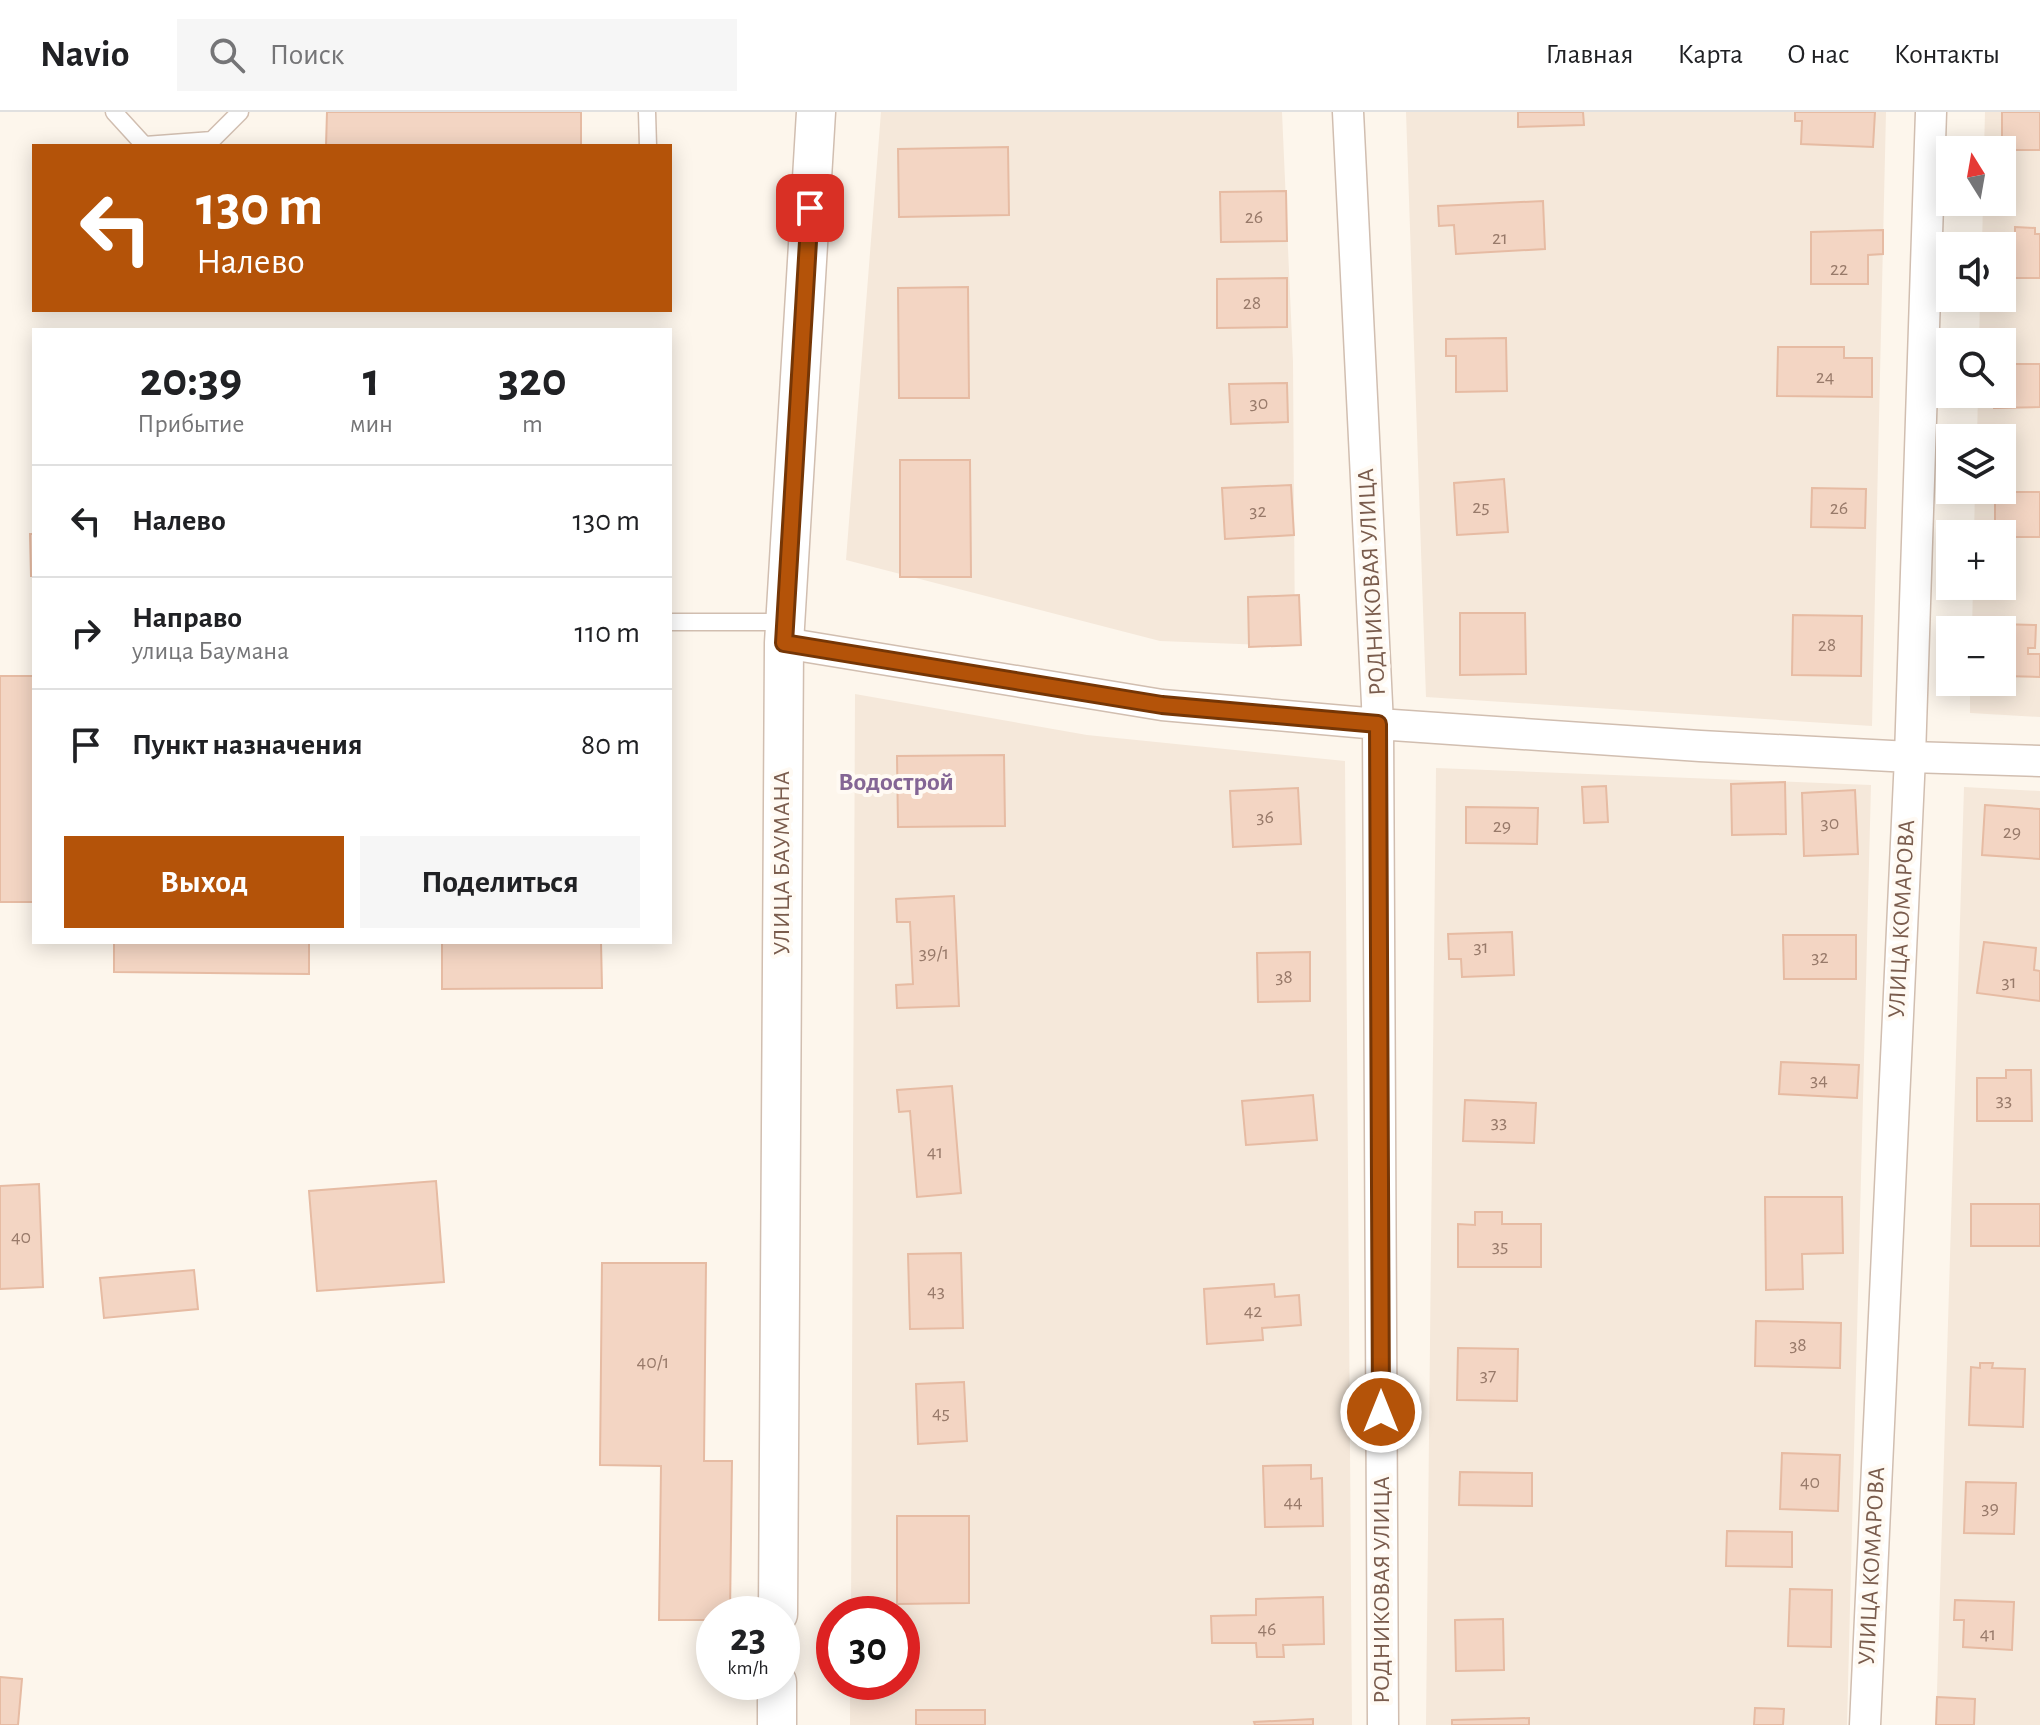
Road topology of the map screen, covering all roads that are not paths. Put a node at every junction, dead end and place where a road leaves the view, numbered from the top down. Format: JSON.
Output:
{"nodes":[{"id":1,"x":114,"y":112,"type":"edge"},
{"id":2,"x":240,"y":112,"type":"edge"},
{"id":3,"x":647,"y":112,"type":"edge"},
{"id":4,"x":816,"y":112,"type":"edge"},
{"id":5,"x":1348,"y":112,"type":"edge"},
{"id":6,"x":1931,"y":112,"type":"edge"},
{"id":7,"x":143,"y":144,"type":"edge"},
{"id":8,"x":167,"y":144,"type":"edge"},
{"id":9,"x":648,"y":144,"type":"edge"},
{"id":10,"x":672,"y":622,"type":"edge"},
{"id":11,"x":784,"y":632,"type":"junction"},
{"id":12,"x":1378,"y":724,"type":"junction"},
{"id":13,"x":1910,"y":757,"type":"junction"},
{"id":14,"x":2040,"y":761,"type":"edge"},
{"id":15,"x":778,"y":1596,"type":"edge"},
{"id":16,"x":777,"y":1700,"type":"edge"},
{"id":17,"x":777,"y":1725,"type":"edge"},
{"id":18,"x":1383,"y":1725,"type":"edge"},
{"id":19,"x":1865,"y":1725,"type":"edge"}],
"edges":[{"from":1,"to":7,"type":"lane"},
{"from":2,"to":8,"type":"lane"},
{"from":3,"to":9,"type":"lane"},
{"from":4,"to":11,"type":"street","name":"УЛИЦА БАУМАНА"},
{"from":5,"to":12,"type":"street","name":"РОДНИКОВАЯ УЛИЦА"},
{"from":6,"to":13,"type":"street","name":"УЛИЦА КОМАРОВА"},
{"from":10,"to":11,"type":"lane"},
{"from":11,"to":12,"type":"street"},
{"from":11,"to":15,"type":"street","name":"УЛИЦА БАУМАНА"},
{"from":12,"to":13,"type":"street"},
{"from":12,"to":18,"type":"street","name":"РОДНИКОВАЯ УЛИЦА"},
{"from":13,"to":14,"type":"street"},
{"from":13,"to":19,"type":"street","name":"УЛИЦА КОМАРОВА"},
{"from":16,"to":17,"type":"street"}]}
